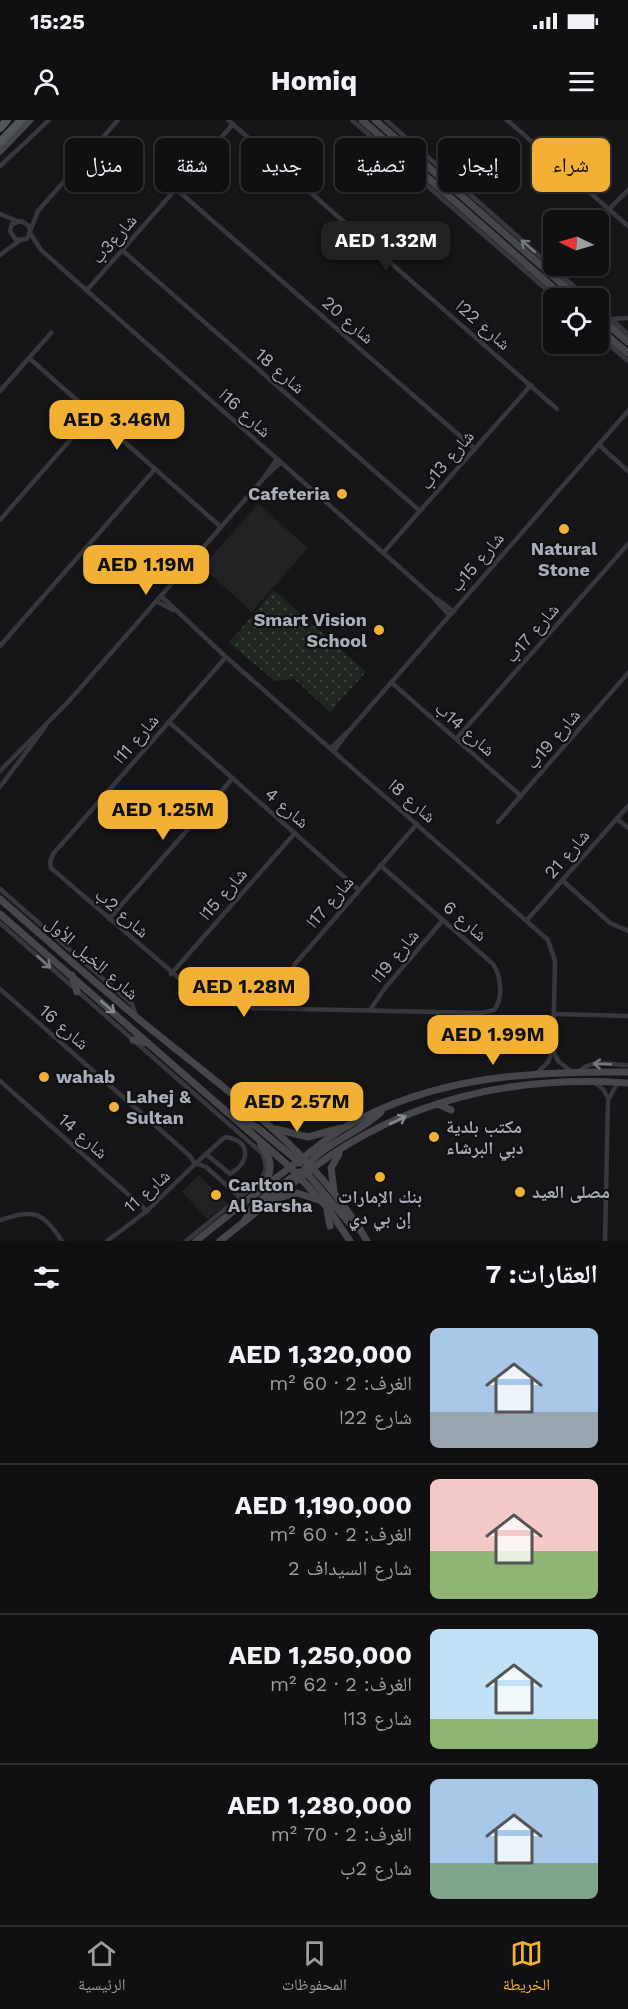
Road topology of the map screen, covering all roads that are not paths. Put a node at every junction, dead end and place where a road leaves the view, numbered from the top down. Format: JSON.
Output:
{"nodes":[{"id":1,"x":7,"y":120,"type":"edge"},
{"id":2,"x":21,"y":120,"type":"edge"},
{"id":3,"x":30,"y":120,"type":"edge"},
{"id":4,"x":49,"y":120,"type":"edge"},
{"id":5,"x":118,"y":120,"type":"edge"},
{"id":6,"x":352,"y":120,"type":"edge"},
{"id":7,"x":362,"y":120,"type":"edge"},
{"id":8,"x":375,"y":120,"type":"edge"},
{"id":9,"x":386,"y":120,"type":"edge"},
{"id":10,"x":507,"y":120,"type":"edge"},
{"id":11,"x":231,"y":122,"type":"edge"},
{"id":12,"x":0,"y":128,"type":"edge"},
{"id":13,"x":218,"y":138,"type":"edge"},
{"id":14,"x":396,"y":138,"type":"edge"},
{"id":15,"x":406,"y":138,"type":"edge"},
{"id":16,"x":0,"y":142,"type":"edge"},
{"id":17,"x":0,"y":151,"type":"edge"},
{"id":18,"x":426,"y":155,"type":"edge"},
{"id":19,"x":426,"y":164,"type":"edge"},
{"id":20,"x":0,"y":166,"type":"edge"},
{"id":21,"x":628,"y":190,"type":"edge"},
{"id":22,"x":173,"y":192,"type":"edge"},
{"id":23,"x":179,"y":192,"type":"edge"},
{"id":24,"x":609,"y":209,"type":"junction"},
{"id":25,"x":38,"y":211,"type":"junction"},
{"id":26,"x":480,"y":213,"type":"junction"},
{"id":27,"x":1,"y":214,"type":"edge"},
{"id":28,"x":493,"y":216,"type":"junction"},
{"id":29,"x":19,"y":221,"type":"junction"},
{"id":30,"x":628,"y":226,"type":"edge"},
{"id":31,"x":30,"y":231,"type":"junction"},
{"id":32,"x":10,"y":232,"type":"junction"},
{"id":33,"x":20,"y":241,"type":"junction"},
{"id":34,"x":41,"y":250,"type":"junction"},
{"id":35,"x":122,"y":250,"type":"junction"},
{"id":36,"x":2,"y":252,"type":"edge"},
{"id":37,"x":545,"y":288,"type":"edge"},
{"id":38,"x":554,"y":288,"type":"edge"},
{"id":39,"x":566,"y":288,"type":"edge"},
{"id":40,"x":576,"y":288,"type":"edge"},
{"id":41,"x":87,"y":290,"type":"junction"},
{"id":42,"x":628,"y":318,"type":"edge"},
{"id":43,"x":611,"y":319,"type":"joint"},
{"id":44,"x":609,"y":326,"type":"edge"},
{"id":45,"x":51,"y":333,"type":"dead end"},
{"id":46,"x":628,"y":334,"type":"edge"},
{"id":47,"x":609,"y":337,"type":"edge"},
{"id":48,"x":628,"y":342,"type":"edge"},
{"id":49,"x":609,"y":345,"type":"edge"},
{"id":50,"x":628,"y":353,"type":"edge"},
{"id":51,"x":29,"y":358,"type":"junction"},
{"id":52,"x":628,"y":361,"type":"edge"},
{"id":53,"x":531,"y":385,"type":"junction"},
{"id":54,"x":0,"y":391,"type":"edge"},
{"id":55,"x":557,"y":409,"type":"dead end"},
{"id":56,"x":628,"y":411,"type":"edge"},
{"id":57,"x":93,"y":414,"type":"junction"},
{"id":58,"x":598,"y":445,"type":"junction"},
{"id":59,"x":474,"y":449,"type":"junction"},
{"id":60,"x":279,"y":461,"type":"junction"},
{"id":61,"x":155,"y":469,"type":"junction"},
{"id":62,"x":628,"y":471,"type":"edge"},
{"id":63,"x":420,"y":511,"type":"junction"},
{"id":64,"x":0,"y":520,"type":"edge"},
{"id":65,"x":221,"y":527,"type":"junction"},
{"id":66,"x":628,"y":544,"type":"edge"},
{"id":67,"x":383,"y":553,"type":"junction"},
{"id":68,"x":161,"y":596,"type":"junction"},
{"id":69,"x":156,"y":601,"type":"junction"},
{"id":70,"x":173,"y":610,"type":"junction"},
{"id":71,"x":451,"y":613,"type":"junction"},
{"id":72,"x":0,"y":646,"type":"edge"},
{"id":73,"x":226,"y":657,"type":"junction"},
{"id":74,"x":628,"y":673,"type":"edge"},
{"id":75,"x":391,"y":682,"type":"junction"},
{"id":76,"x":169,"y":722,"type":"junction"},
{"id":77,"x":45,"y":727,"type":"junction"},
{"id":78,"x":456,"y":740,"type":"junction"},
{"id":79,"x":332,"y":750,"type":"junction"},
{"id":80,"x":0,"y":771,"type":"edge"},
{"id":81,"x":233,"y":778,"type":"junction"},
{"id":82,"x":0,"y":787,"type":"edge"},
{"id":83,"x":520,"y":796,"type":"junction"},
{"id":84,"x":628,"y":806,"type":"edge"},
{"id":85,"x":617,"y":819,"type":"junction"},
{"id":86,"x":498,"y":822,"type":"dead end"},
{"id":87,"x":417,"y":824,"type":"junction"},
{"id":88,"x":628,"y":828,"type":"edge"},
{"id":89,"x":295,"y":833,"type":"junction"},
{"id":90,"x":380,"y":865,"type":"junction"},
{"id":91,"x":51,"y":868,"type":"joint"},
{"id":92,"x":562,"y":880,"type":"junction"},
{"id":93,"x":0,"y":889,"type":"edge"},
{"id":94,"x":359,"y":890,"type":"junction"},
{"id":95,"x":0,"y":899,"type":"edge"},
{"id":96,"x":0,"y":914,"type":"edge"},
{"id":97,"x":109,"y":919,"type":"junction"},
{"id":98,"x":443,"y":920,"type":"junction"},
{"id":99,"x":527,"y":920,"type":"junction"},
{"id":100,"x":0,"y":923,"type":"edge"},
{"id":101,"x":628,"y":931,"type":"edge"},
{"id":102,"x":171,"y":974,"type":"junction"},
{"id":103,"x":72,"y":975,"type":"junction"},
{"id":104,"x":0,"y":988,"type":"edge"},
{"id":105,"x":77,"y":992,"type":"junction"},
{"id":106,"x":288,"y":1009,"type":"junction"},
{"id":107,"x":370,"y":1010,"type":"junction"},
{"id":108,"x":492,"y":1012,"type":"joint"},
{"id":109,"x":554,"y":1014,"type":"junction"},
{"id":110,"x":628,"y":1016,"type":"edge"},
{"id":111,"x":137,"y":1018,"type":"junction"},
{"id":112,"x":133,"y":1040,"type":"junction"},
{"id":113,"x":150,"y":1043,"type":"junction"},
{"id":114,"x":553,"y":1050,"type":"junction"},
{"id":115,"x":628,"y":1065,"type":"edge"},
{"id":116,"x":538,"y":1072,"type":"junction"},
{"id":117,"x":576,"y":1072,"type":"junction"},
{"id":118,"x":628,"y":1072,"type":"edge"},
{"id":119,"x":0,"y":1081,"type":"edge"},
{"id":120,"x":593,"y":1081,"type":"junction"},
{"id":121,"x":618,"y":1082,"type":"junction"},
{"id":122,"x":628,"y":1083,"type":"edge"},
{"id":123,"x":608,"y":1100,"type":"junction"},
{"id":124,"x":438,"y":1104,"type":"junction"},
{"id":125,"x":383,"y":1109,"type":"junction"},
{"id":126,"x":451,"y":1110,"type":"dead end"},
{"id":127,"x":231,"y":1114,"type":"junction"},
{"id":128,"x":349,"y":1125,"type":"junction"},
{"id":129,"x":274,"y":1128,"type":"junction"},
{"id":130,"x":249,"y":1130,"type":"junction"},
{"id":131,"x":345,"y":1147,"type":"junction"},
{"id":132,"x":206,"y":1154,"type":"junction"},
{"id":133,"x":190,"y":1156,"type":"joint"},
{"id":134,"x":197,"y":1164,"type":"junction"},
{"id":135,"x":290,"y":1167,"type":"junction"},
{"id":136,"x":304,"y":1167,"type":"junction"},
{"id":137,"x":257,"y":1193,"type":"junction"},
{"id":138,"x":335,"y":1193,"type":"junction"},
{"id":139,"x":242,"y":1196,"type":"junction"},
{"id":140,"x":268,"y":1203,"type":"junction"},
{"id":141,"x":324,"y":1204,"type":"junction"},
{"id":142,"x":147,"y":1211,"type":"junction"},
{"id":143,"x":0,"y":1220,"type":"edge"},
{"id":144,"x":245,"y":1221,"type":"junction"},
{"id":145,"x":330,"y":1226,"type":"dead end"},
{"id":146,"x":360,"y":1230,"type":"junction"},
{"id":147,"x":62,"y":1241,"type":"edge"},
{"id":148,"x":107,"y":1241,"type":"edge"},
{"id":149,"x":186,"y":1241,"type":"edge"},
{"id":150,"x":196,"y":1241,"type":"edge"},
{"id":151,"x":220,"y":1241,"type":"edge"},
{"id":152,"x":350,"y":1241,"type":"edge"},
{"id":153,"x":367,"y":1241,"type":"edge"},
{"id":154,"x":605,"y":1241,"type":"edge"}],
"edges":[{"from":1,"to":12,"type":"main road"},
{"from":2,"to":16,"type":"main road"},
{"from":3,"to":17,"type":"main road"},
{"from":4,"to":20,"type":"street"},
{"from":5,"to":25,"type":"street"},
{"from":6,"to":37,"type":"street"},
{"from":7,"to":38,"type":"main road"},
{"from":8,"to":14,"type":"main road"},
{"from":9,"to":15,"type":"street"},
{"from":10,"to":24,"type":"street"},
{"from":11,"to":13,"type":"street","name":"شارع3ب"},
{"from":11,"to":53,"type":"street","name":"شارع 22ا"},
{"from":18,"to":28,"type":"street"},
{"from":19,"to":26,"type":"main road"},
{"from":21,"to":24,"type":"street"},
{"from":22,"to":35,"type":"street","name":"شارع3ب"},
{"from":23,"to":59,"type":"street","name":"شارع 20"},
{"from":24,"to":30,"type":"street"},
{"from":25,"to":29,"type":"street"},
{"from":25,"to":31,"type":"street"},
{"from":26,"to":28,"type":"main road"},
{"from":26,"to":39,"type":"main road"},
{"from":27,"to":29,"type":"street"},
{"from":27,"to":32,"type":"street"},
{"from":40,"to":28,"type":"street","one_way":true},
{"from":29,"to":31,"type":"street"},
{"from":29,"to":32,"type":"street"},
{"from":31,"to":33,"type":"street"},
{"from":31,"to":34,"type":"street","name":"شارع 16ا"},
{"from":32,"to":33,"type":"street"},
{"from":32,"to":36,"type":"street"},
{"from":33,"to":34,"type":"street","name":"شارع 16ا"},
{"from":33,"to":36,"type":"street"},
{"from":34,"to":41,"type":"street","name":"شارع 16ا"},
{"from":35,"to":41,"type":"street","name":"شارع3ب"},
{"from":35,"to":63,"type":"street","name":"شارع 18"},
{"from":41,"to":60,"type":"street","name":"شارع 16ا"},
{"from":42,"to":43,"type":"street"},
{"from":43,"to":46,"type":"street"},
{"from":44,"to":48,"type":"main road"},
{"from":45,"to":51,"type":"street"},
{"from":47,"to":50,"type":"main road"},
{"from":49,"to":52,"type":"street"},
{"from":51,"to":54,"type":"street"},
{"from":51,"to":57,"type":"street"},
{"from":53,"to":55,"type":"street","name":"شارع 22ا"},
{"from":53,"to":59,"type":"street","name":"شارع 13ب"},
{"from":56,"to":58,"type":"street","name":"شارع 15ب"},
{"from":57,"to":61,"type":"street"},
{"from":57,"to":64,"type":"street"},
{"from":58,"to":62,"type":"street"},
{"from":58,"to":71,"type":"street","name":"شارع 15ب"},
{"from":59,"to":63,"type":"street","name":"شارع 13ب"},
{"from":60,"to":65,"type":"street"},
{"from":60,"to":67,"type":"street","name":"شارع 16ا"},
{"from":61,"to":65,"type":"street"},
{"from":61,"to":72,"type":"street"},
{"from":63,"to":67,"type":"street","name":"شارع 13ب"},
{"from":65,"to":68,"type":"street"},
{"from":66,"to":78,"type":"street","name":"شارع 17ب"},
{"from":67,"to":71,"type":"street","name":"شارع 16ا"},
{"from":68,"to":69,"type":"street"},
{"from":68,"to":70,"type":"street","name":"شارع 8ا"},
{"from":69,"to":70,"type":"street","name":"شارع 8ا"},
{"from":69,"to":77,"type":"street"},
{"from":70,"to":73,"type":"street","name":"شارع 8ا"},
{"from":71,"to":75,"type":"street","name":"شارع 15ب"},
{"from":73,"to":76,"type":"street","name":"شارع 11ا"},
{"from":73,"to":79,"type":"street","name":"شارع 8ا"},
{"from":74,"to":83,"type":"street","name":"شارع 19ب"},
{"from":75,"to":78,"type":"street","name":"شارع 14ب"},
{"from":75,"to":79,"type":"street","name":"شارع 15ب"},
{"from":76,"to":81,"type":"street","name":"شارع 4"},
{"from":76,"to":91,"type":"street","name":"شارع 11ا"},
{"from":77,"to":80,"type":"street"},
{"from":77,"to":82,"type":"street"},
{"from":78,"to":83,"type":"street","name":"شارع 14ب"},
{"from":79,"to":87,"type":"street","name":"شارع 8ا"},
{"from":81,"to":89,"type":"street","name":"شارع 4"},
{"from":81,"to":97,"type":"street"},
{"from":83,"to":86,"type":"street","name":"شارع 19ب"},
{"from":84,"to":85,"type":"street","name":"شارع 21"},
{"from":85,"to":88,"type":"street"},
{"from":85,"to":92,"type":"street","name":"شارع 21"},
{"from":87,"to":90,"type":"street","name":"شارع 17ا"},
{"from":87,"to":99,"type":"street","name":"شارع 8ا"},
{"from":89,"to":94,"type":"street","name":"شارع 4"},
{"from":89,"to":102,"type":"street","name":"شارع 15ا"},
{"from":90,"to":94,"type":"street","name":"شارع 17ا"},
{"from":90,"to":98,"type":"street","name":"شارع 6"},
{"from":91,"to":97,"type":"street","name":"شارع 2ب"},
{"from":92,"to":99,"type":"street","name":"شارع 21"},
{"from":92,"to":101,"type":"street"},
{"from":93,"to":111,"type":"street"},
{"from":94,"to":106,"type":"street","name":"شارع 17ا"},
{"from":95,"to":111,"type":"main road","name":"شارع الخيل الأول"},
{"from":96,"to":103,"type":"main road","name":"شارع الخيل الأول"},
{"from":97,"to":102,"type":"street","name":"شارع 2ب"},
{"from":98,"to":107,"type":"street","name":"شارع 19ا"},
{"from":98,"to":108,"type":"street","name":"شارع 6"},
{"from":99,"to":109,"type":"street","name":"شارع 8ا"},
{"from":100,"to":105,"type":"street","one_way":true},
{"from":102,"to":106,"type":"street","name":"شارع 2ب"},
{"from":103,"to":105,"type":"main road"},
{"from":103,"to":113,"type":"main road","name":"شارع الخيل الأول","one_way":true},
{"from":104,"to":133,"type":"street","name":"شارع 16"},
{"from":105,"to":112,"type":"street"},
{"from":106,"to":107,"type":"street","name":"شارع 2ب"},
{"from":107,"to":108,"type":"street","name":"شارع 2ب"},
{"from":109,"to":110,"type":"street"},
{"from":109,"to":114,"type":"street","name":"شارع 8ا"},
{"from":111,"to":129,"type":"main road","name":"شارع الخيل الأول"},
{"from":112,"to":113,"type":"main road"},
{"from":112,"to":139,"type":"street"},
{"from":113,"to":127,"type":"main road","name":"شارع الخيل الأول"},
{"from":114,"to":116,"type":"street"},
{"from":114,"to":117,"type":"street"},
{"from":115,"to":117,"type":"street","one_way":true},
{"from":116,"to":117,"type":"main road"},
{"from":116,"to":125,"type":"main road"},
{"from":117,"to":118,"type":"main road"},
{"from":119,"to":142,"type":"street","name":"شارع 14"},
{"from":120,"to":121,"type":"main road"},
{"from":120,"to":123,"type":"street"},
{"from":120,"to":124,"type":"main road"},
{"from":121,"to":122,"type":"main road"},
{"from":121,"to":123,"type":"street"},
{"from":123,"to":154,"type":"street"},
{"from":124,"to":126,"type":"main road"},
{"from":131,"to":124,"type":"main road","one_way":true},
{"from":125,"to":128,"type":"main road"},
{"from":125,"to":136,"type":"main road"},
{"from":127,"to":130,"type":"main road","name":"شارع الخيل الأول"},
{"from":127,"to":136,"type":"main road"},
{"from":128,"to":129,"type":"main road"},
{"from":128,"to":136,"type":"main road"},
{"from":129,"to":136,"type":"main road","name":"شارع الخيل الأول"},
{"from":130,"to":135,"type":"main road","name":"شارع الخيل الأول"},
{"from":130,"to":137,"type":"main road"},
{"from":131,"to":136,"type":"main road"},
{"from":131,"to":138,"type":"main road"},
{"from":132,"to":132,"type":"street"},
{"from":132,"to":134,"type":"street"},
{"from":133,"to":134,"type":"street","name":"شارع 11"},
{"from":134,"to":139,"type":"street"},
{"from":134,"to":142,"type":"street","name":"شارع 11"},
{"from":135,"to":136,"type":"main road","name":"شارع الخيل الأول"},
{"from":135,"to":137,"type":"main road"},
{"from":136,"to":138,"type":"main road","name":"شارع الخيل الأول"},
{"from":136,"to":140,"type":"main road"},
{"from":136,"to":141,"type":"main road","name":"شارع الخيل الأول"},
{"from":136,"to":144,"type":"main road"},
{"from":136,"to":146,"type":"main road"},
{"from":137,"to":139,"type":"main road"},
{"from":137,"to":150,"type":"main road"},
{"from":138,"to":146,"type":"main road","name":"شارع الخيل الأول"},
{"from":139,"to":149,"type":"street"},
{"from":140,"to":141,"type":"main road"},
{"from":140,"to":144,"type":"main road"},
{"from":141,"to":145,"type":"main road"},
{"from":141,"to":152,"type":"main road","name":"شارع الخيل الأول"},
{"from":142,"to":148,"type":"street","name":"شارع 11"},
{"from":143,"to":147,"type":"street"},
{"from":144,"to":151,"type":"main road"},
{"from":146,"to":153,"type":"main road","name":"شارع الخيل الأول"}]}
